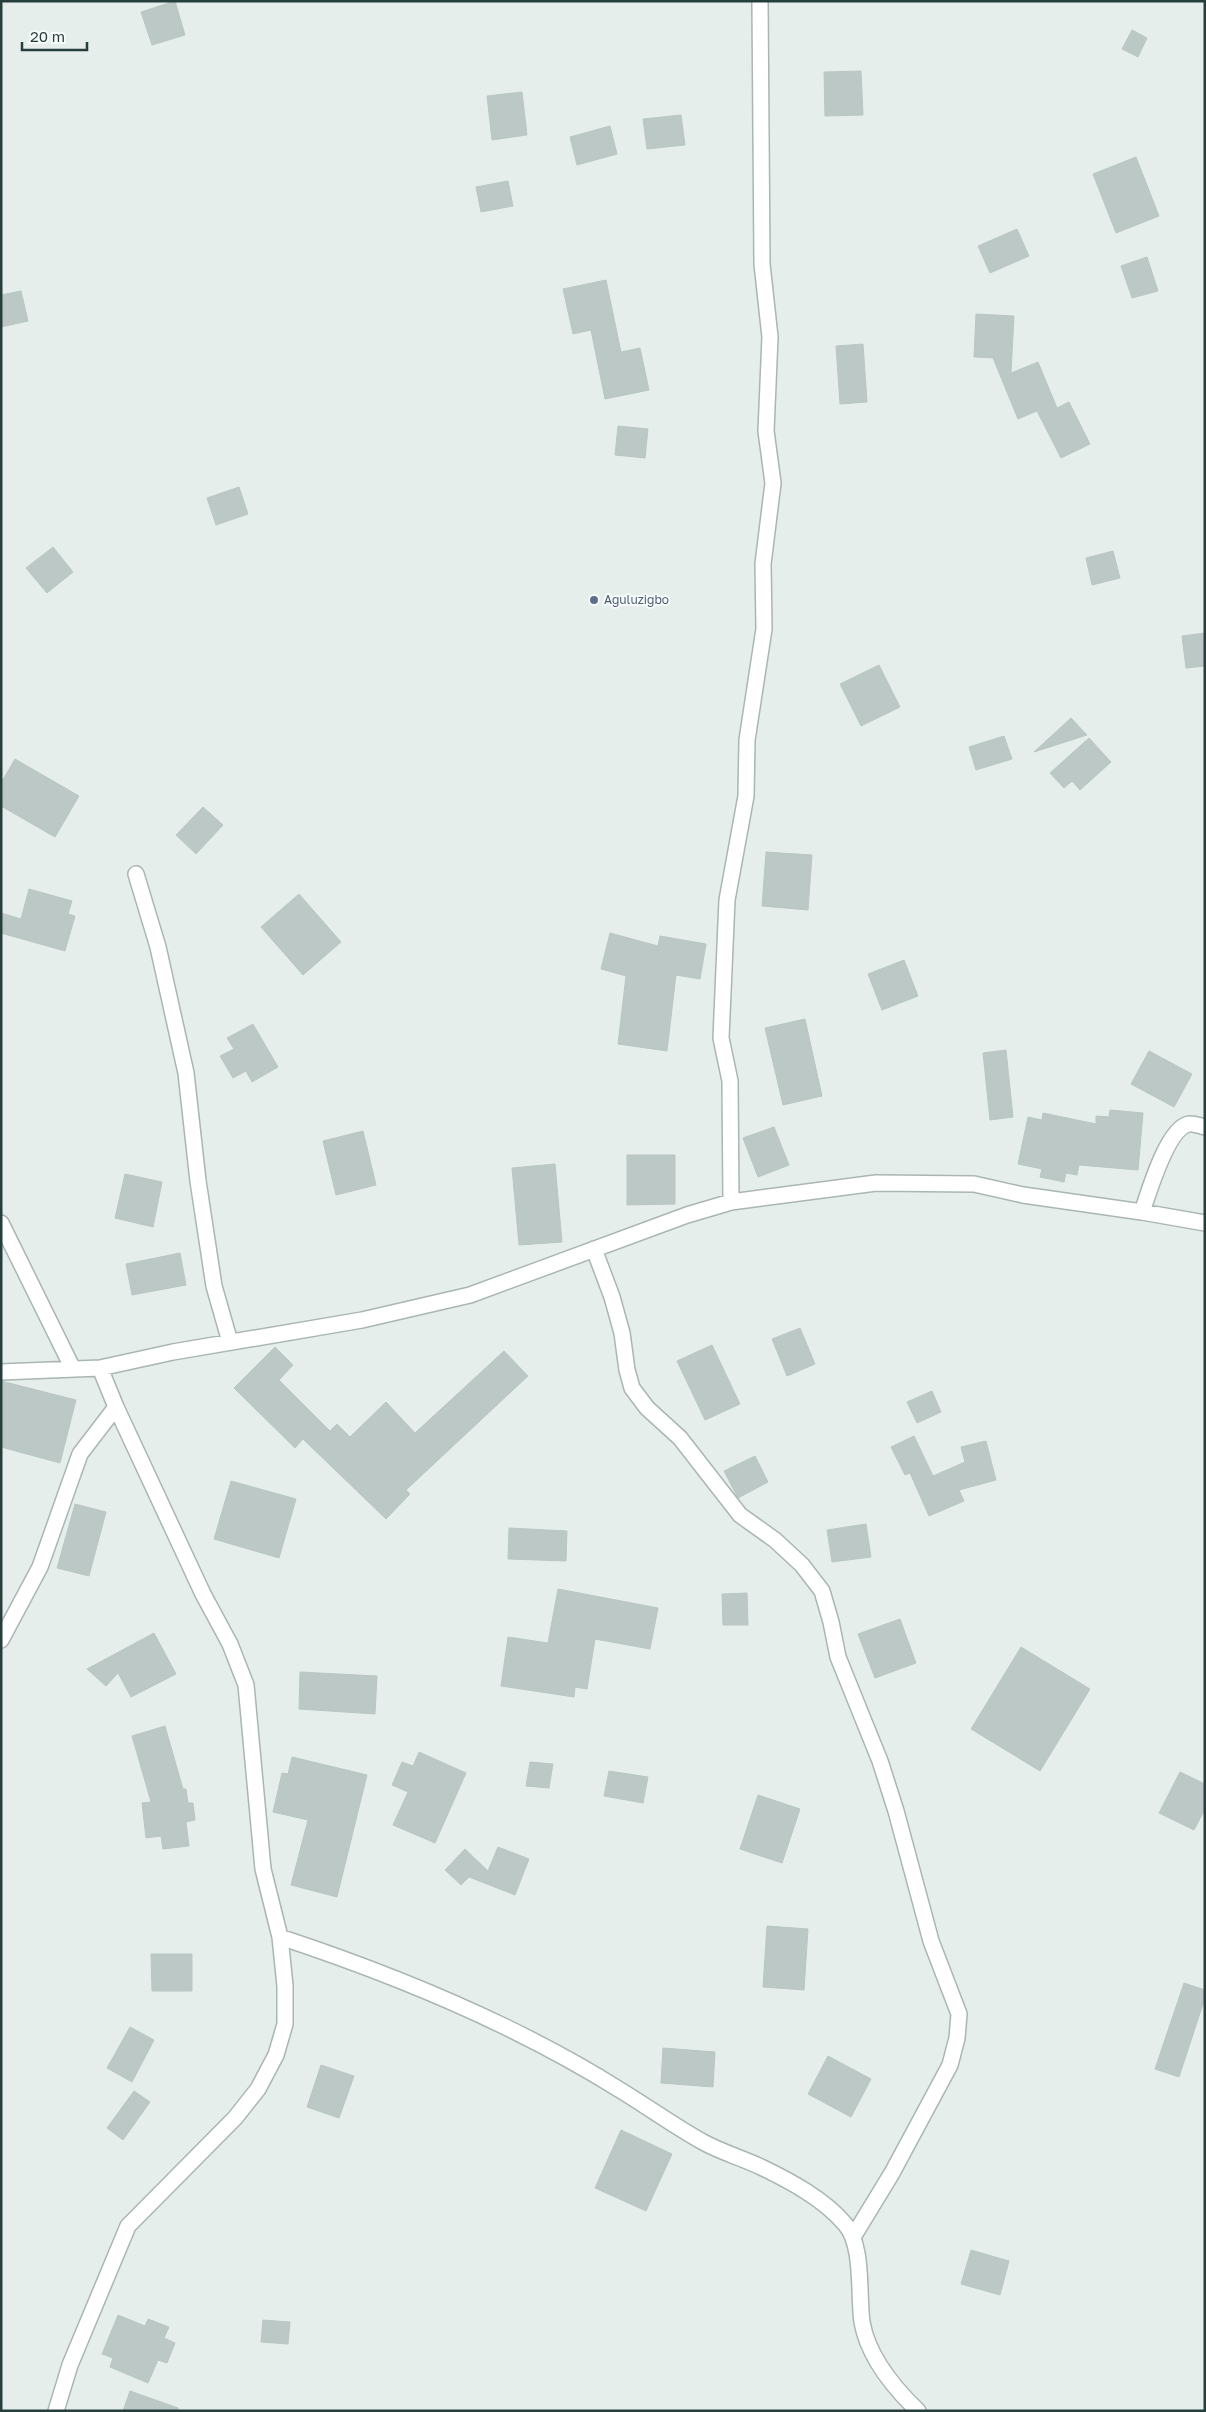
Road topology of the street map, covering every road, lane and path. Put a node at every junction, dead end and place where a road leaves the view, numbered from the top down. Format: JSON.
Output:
{"nodes":[{"id":1,"x":760,"y":1,"type":"edge"},
{"id":2,"x":136,"y":874,"type":"dead end"},
{"id":3,"x":1205,"y":1127,"type":"edge"},
{"id":4,"x":731,"y":1202,"type":"junction"},
{"id":5,"x":1142,"y":1212,"type":"junction"},
{"id":6,"x":1,"y":1223,"type":"edge"},
{"id":7,"x":1205,"y":1223,"type":"edge"},
{"id":8,"x":594,"y":1249,"type":"junction"},
{"id":9,"x":230,"y":1342,"type":"junction"},
{"id":10,"x":100,"y":1368,"type":"junction"},
{"id":11,"x":73,"y":1369,"type":"junction"},
{"id":12,"x":1,"y":1372,"type":"edge"},
{"id":13,"x":116,"y":1407,"type":"junction"},
{"id":14,"x":1,"y":1640,"type":"edge"},
{"id":15,"x":280,"y":1937,"type":"junction"},
{"id":16,"x":853,"y":2237,"type":"junction"},
{"id":17,"x":56,"y":2411,"type":"edge"},
{"id":18,"x":918,"y":2411,"type":"edge"}],
"edges":[{"from":1,"to":4,"type":"street"},
{"from":2,"to":9,"type":"street"},
{"from":3,"to":5,"type":"street"},
{"from":4,"to":5,"type":"street"},
{"from":4,"to":8,"type":"street"},
{"from":5,"to":7,"type":"street"},
{"from":6,"to":11,"type":"street"},
{"from":8,"to":9,"type":"street"},
{"from":8,"to":16,"type":"street"},
{"from":9,"to":10,"type":"street"},
{"from":10,"to":11,"type":"street"},
{"from":10,"to":13,"type":"street"},
{"from":11,"to":12,"type":"street"},
{"from":13,"to":14,"type":"street"},
{"from":13,"to":15,"type":"street"},
{"from":15,"to":16,"type":"street"},
{"from":15,"to":17,"type":"street"},
{"from":16,"to":18,"type":"street"}]}
